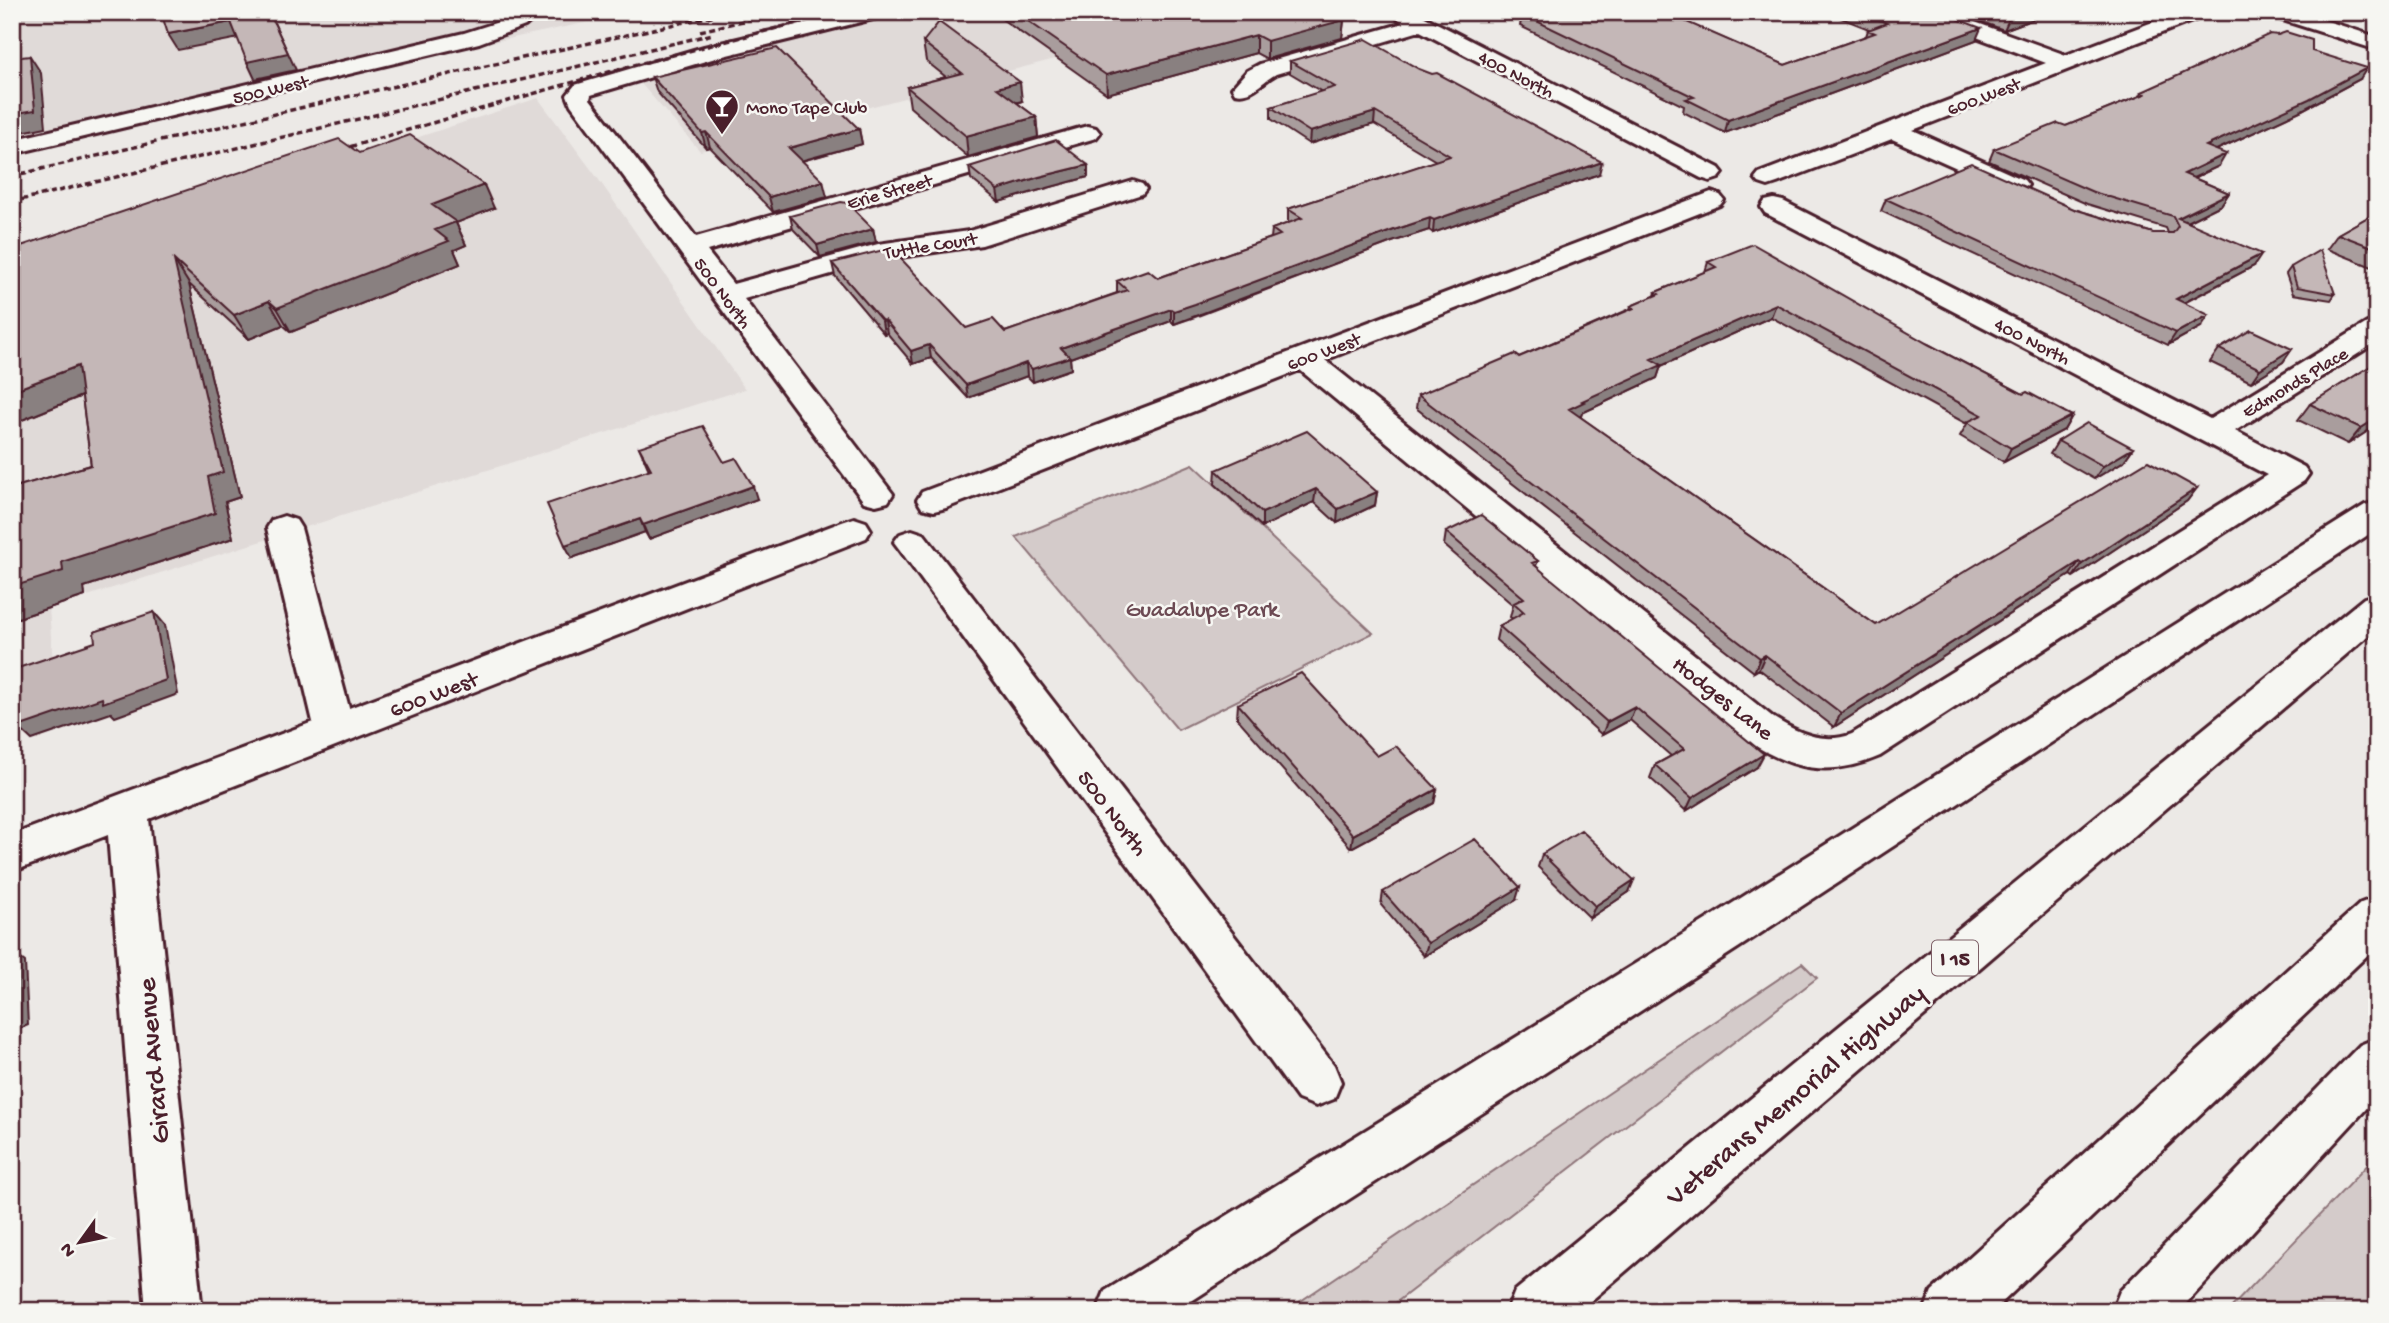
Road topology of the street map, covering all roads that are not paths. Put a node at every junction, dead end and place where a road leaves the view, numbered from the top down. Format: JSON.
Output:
{"nodes":[{"id":1,"x":878,"y":12,"type":"edge"},
{"id":2,"x":1399,"y":12,"type":"edge"},
{"id":3,"x":1927,"y":12,"type":"edge"},
{"id":4,"x":2198,"y":12,"type":"edge"},
{"id":5,"x":2277,"y":12,"type":"edge"},
{"id":6,"x":522,"y":15,"type":"edge"},
{"id":7,"x":1422,"y":24,"type":"junction"},
{"id":8,"x":2377,"y":44,"type":"edge"},
{"id":9,"x":2066,"y":63,"type":"junction"},
{"id":10,"x":1243,"y":88,"type":"dead end"},
{"id":11,"x":1892,"y":130,"type":"junction"},
{"id":12,"x":1088,"y":133,"type":"dead end"},
{"id":13,"x":12,"y":147,"type":"edge"},
{"id":14,"x":1133,"y":190,"type":"dead end"},
{"id":15,"x":1742,"y":190,"type":"junction"},
{"id":16,"x":2041,"y":196,"type":"edge"},
{"id":17,"x":690,"y":247,"type":"junction"},
{"id":18,"x":726,"y":295,"type":"junction"},
{"id":19,"x":2377,"y":329,"type":"edge"},
{"id":20,"x":1304,"y":358,"type":"junction"},
{"id":21,"x":2211,"y":432,"type":"junction"},
{"id":22,"x":2292,"y":474,"type":"joint"},
{"id":23,"x":877,"y":494,"type":"junction"},
{"id":24,"x":934,"y":500,"type":"junction"},
{"id":25,"x":2377,"y":513,"type":"edge"},
{"id":26,"x":284,"y":528,"type":"dead end"},
{"id":27,"x":854,"y":530,"type":"junction"},
{"id":28,"x":912,"y":542,"type":"junction"},
{"id":29,"x":2377,"y":607,"type":"edge"},
{"id":30,"x":335,"y":731,"type":"junction"},
{"id":31,"x":127,"y":811,"type":"junction"},
{"id":32,"x":12,"y":854,"type":"edge"},
{"id":33,"x":2377,"y":918,"type":"edge"},
{"id":34,"x":2377,"y":1061,"type":"edge"},
{"id":35,"x":1316,"y":1082,"type":"dead end"},
{"id":36,"x":174,"y":1311,"type":"edge"},
{"id":37,"x":1125,"y":1311,"type":"edge"},
{"id":38,"x":1535,"y":1311,"type":"edge"},
{"id":39,"x":1952,"y":1311,"type":"edge"},
{"id":40,"x":2140,"y":1311,"type":"edge"}],
"edges":[{"from":1,"to":17,"type":"main road","name":"500 North"},
{"from":2,"to":7,"type":"main road","name":"400 North"},
{"from":3,"to":9,"type":"main road"},
{"from":4,"to":9,"type":"main road","name":"600 West"},
{"from":5,"to":8,"type":"main road"},
{"from":6,"to":13,"type":"main road","name":"500 West"},
{"from":7,"to":10,"type":"main road"},
{"from":7,"to":15,"type":"main road","name":"400 North"},
{"from":9,"to":11,"type":"main road","name":"600 West"},
{"from":11,"to":15,"type":"main road","name":"600 West"},
{"from":11,"to":16,"type":"main road"},
{"from":12,"to":17,"type":"main road","name":"Erie Street"},
{"from":14,"to":18,"type":"main road","name":"Tuttle Court"},
{"from":15,"to":20,"type":"main road","name":"600 West"},
{"from":15,"to":21,"type":"main road","name":"400 North"},
{"from":17,"to":18,"type":"main road","name":"500 North"},
{"from":18,"to":23,"type":"main road","name":"500 North"},
{"from":19,"to":21,"type":"main road","name":"Edmonds Place"},
{"from":20,"to":22,"type":"main road","name":"Hodges Lane"},
{"from":20,"to":24,"type":"main road","name":"600 West"},
{"from":21,"to":22,"type":"main road","name":"400 North"},
{"from":23,"to":24,"type":"main road"},
{"from":23,"to":27,"type":"main road"},
{"from":24,"to":28,"type":"main road"},
{"from":25,"to":37,"type":"main road"},
{"from":26,"to":30,"type":"main road"},
{"from":27,"to":28,"type":"main road"},
{"from":27,"to":30,"type":"main road","name":"600 West"},
{"from":28,"to":35,"type":"main road","name":"500 North"},
{"from":29,"to":38,"type":"main road","name":"Veterans Memorial Highway","number":"I 15"},
{"from":30,"to":31,"type":"main road","name":"600 West"},
{"from":31,"to":32,"type":"main road","name":"600 West"},
{"from":31,"to":36,"type":"main road","name":"Girard Avenue"},
{"from":33,"to":39,"type":"main road"},
{"from":34,"to":40,"type":"main road"}]}
